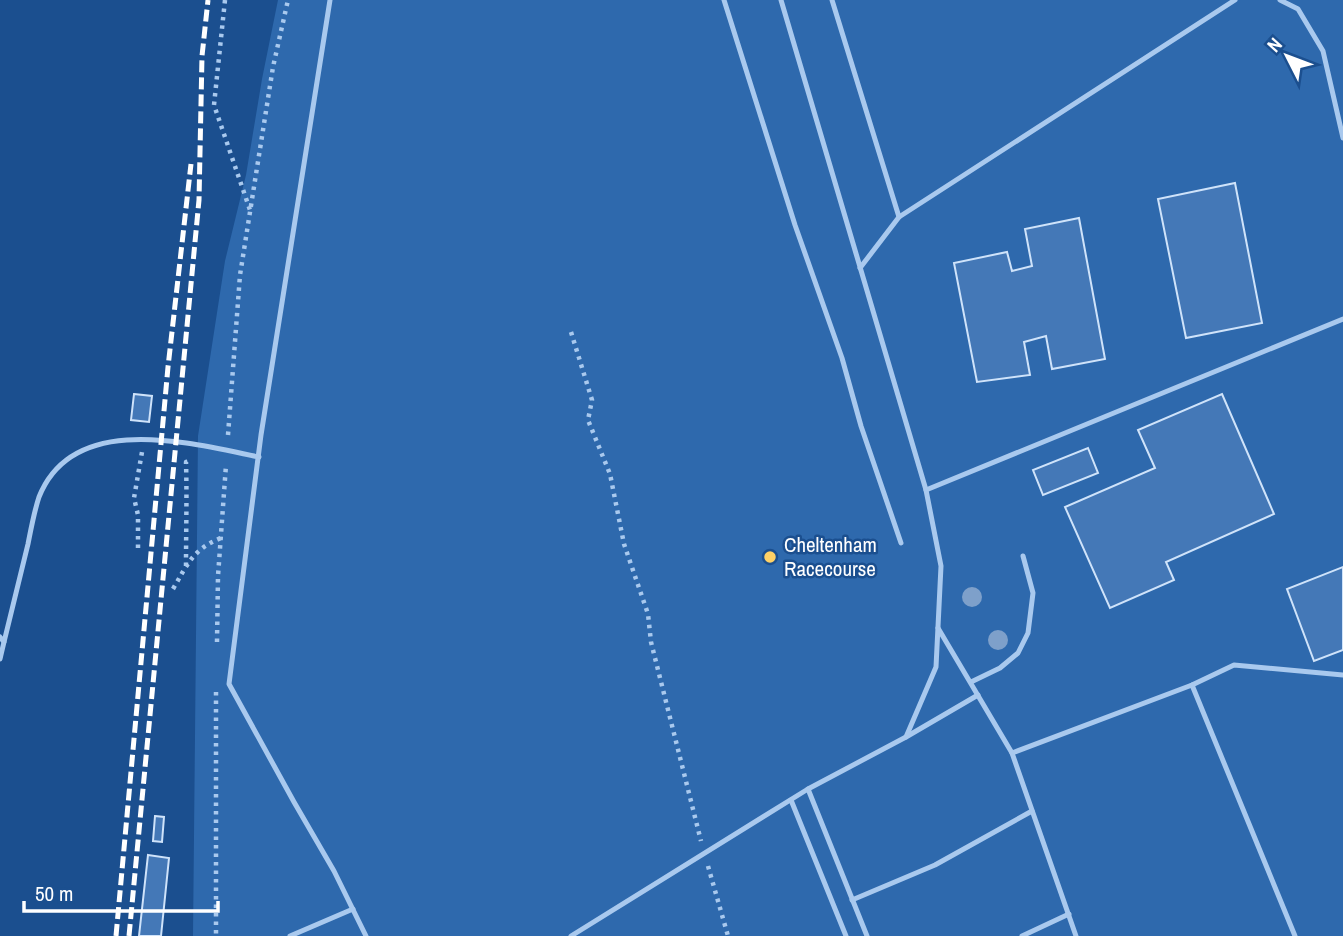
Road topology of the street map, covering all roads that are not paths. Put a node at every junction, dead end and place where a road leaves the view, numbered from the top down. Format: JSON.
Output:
{"nodes":[{"id":1,"x":330,"y":0,"type":"edge"},
{"id":2,"x":724,"y":0,"type":"edge"},
{"id":3,"x":781,"y":0,"type":"edge"},
{"id":4,"x":832,"y":0,"type":"edge"},
{"id":5,"x":1235,"y":0,"type":"edge"},
{"id":6,"x":1280,"y":0,"type":"edge"},
{"id":7,"x":1343,"y":138,"type":"edge"},
{"id":8,"x":899,"y":217,"type":"junction"},
{"id":9,"x":860,"y":268,"type":"junction"},
{"id":10,"x":1343,"y":319,"type":"edge"},
{"id":11,"x":259,"y":457,"type":"junction"},
{"id":12,"x":926,"y":490,"type":"junction"},
{"id":13,"x":901,"y":543,"type":"dead end"},
{"id":14,"x":1023,"y":556,"type":"dead end"},
{"id":15,"x":938,"y":628,"type":"junction"},
{"id":16,"x":2,"y":640,"type":"edge"},
{"id":17,"x":0,"y":659,"type":"edge"},
{"id":18,"x":1343,"y":675,"type":"edge"},
{"id":19,"x":971,"y":682,"type":"junction"},
{"id":20,"x":1192,"y":685,"type":"junction"},
{"id":21,"x":978,"y":695,"type":"junction"},
{"id":22,"x":906,"y":737,"type":"junction"},
{"id":23,"x":1012,"y":753,"type":"junction"},
{"id":24,"x":808,"y":789,"type":"junction"},
{"id":25,"x":791,"y":800,"type":"junction"},
{"id":26,"x":1032,"y":811,"type":"junction"},
{"id":27,"x":852,"y":900,"type":"junction"},
{"id":28,"x":353,"y":909,"type":"junction"},
{"id":29,"x":1069,"y":914,"type":"junction"},
{"id":30,"x":290,"y":936,"type":"edge"},
{"id":31,"x":366,"y":936,"type":"edge"},
{"id":32,"x":571,"y":936,"type":"edge"},
{"id":33,"x":846,"y":936,"type":"edge"},
{"id":34,"x":867,"y":936,"type":"edge"},
{"id":35,"x":1022,"y":936,"type":"edge"},
{"id":36,"x":1076,"y":936,"type":"edge"},
{"id":37,"x":1295,"y":936,"type":"edge"}],
"edges":[{"from":1,"to":11,"type":"lane"},
{"from":2,"to":13,"type":"lane"},
{"from":3,"to":9,"type":"lane"},
{"from":4,"to":8,"type":"lane"},
{"from":5,"to":8,"type":"lane"},
{"from":6,"to":7,"type":"lane"},
{"from":8,"to":9,"type":"lane"},
{"from":9,"to":12,"type":"lane"},
{"from":10,"to":12,"type":"lane"},
{"from":11,"to":16,"type":"lane"},
{"from":11,"to":28,"type":"lane"},
{"from":12,"to":15,"type":"lane"},
{"from":14,"to":19,"type":"lane"},
{"from":15,"to":19,"type":"lane"},
{"from":15,"to":22,"type":"lane"},
{"from":16,"to":17,"type":"lane"},
{"from":18,"to":20,"type":"lane"},
{"from":19,"to":21,"type":"lane"},
{"from":20,"to":23,"type":"lane"},
{"from":20,"to":37,"type":"lane"},
{"from":21,"to":22,"type":"lane"},
{"from":21,"to":23,"type":"lane"},
{"from":22,"to":24,"type":"lane"},
{"from":23,"to":26,"type":"lane"},
{"from":24,"to":25,"type":"lane"},
{"from":24,"to":27,"type":"lane"},
{"from":25,"to":32,"type":"lane"},
{"from":25,"to":33,"type":"lane"},
{"from":26,"to":27,"type":"lane"},
{"from":26,"to":29,"type":"lane"},
{"from":27,"to":34,"type":"lane"},
{"from":28,"to":30,"type":"lane"},
{"from":28,"to":31,"type":"lane"},
{"from":29,"to":35,"type":"lane"},
{"from":29,"to":36,"type":"lane"}]}
